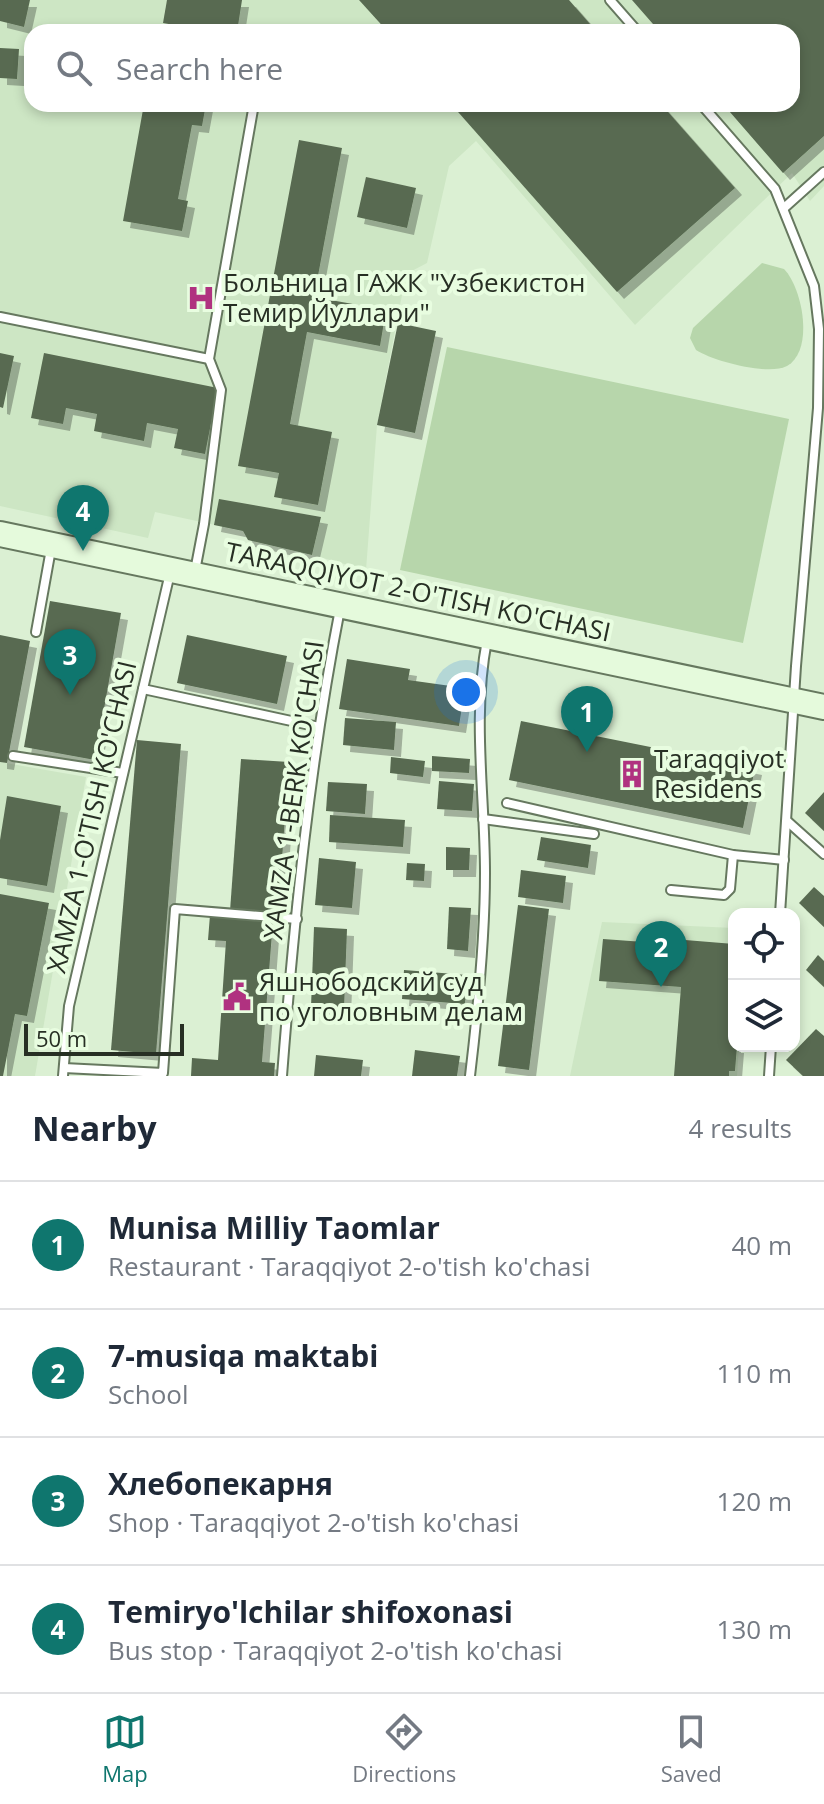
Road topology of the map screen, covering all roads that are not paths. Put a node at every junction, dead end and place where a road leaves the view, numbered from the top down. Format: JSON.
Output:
{"nodes":[{"id":1,"x":610,"y":0,"type":"edge"},
{"id":2,"x":631,"y":24,"type":"edge"},
{"id":3,"x":253,"y":112,"type":"edge"},
{"id":4,"x":708,"y":112,"type":"edge"},
{"id":5,"x":824,"y":172,"type":"edge"},
{"id":6,"x":784,"y":208,"type":"junction"},
{"id":7,"x":0,"y":317,"type":"edge"},
{"id":8,"x":209,"y":359,"type":"junction"},
{"id":9,"x":0,"y":534,"type":"edge"},
{"id":10,"x":51,"y":545,"type":"junction"},
{"id":11,"x":170,"y":569,"type":"junction"},
{"id":12,"x":195,"y":574,"type":"junction"},
{"id":13,"x":340,"y":605,"type":"junction"},
{"id":14,"x":36,"y":632,"type":"dead end"},
{"id":15,"x":488,"y":635,"type":"junction"},
{"id":16,"x":143,"y":689,"type":"junction"},
{"id":17,"x":795,"y":700,"type":"junction"},
{"id":18,"x":824,"y":707,"type":"edge"},
{"id":19,"x":319,"y":727,"type":"junction"},
{"id":20,"x":13,"y":756,"type":"dead end"},
{"id":21,"x":123,"y":773,"type":"junction"},
{"id":22,"x":507,"y":803,"type":"dead end"},
{"id":23,"x":483,"y":819,"type":"junction"},
{"id":24,"x":787,"y":821,"type":"junction"},
{"id":25,"x":594,"y":834,"type":"dead end"},
{"id":26,"x":824,"y":854,"type":"edge"},
{"id":27,"x":733,"y":855,"type":"junction"},
{"id":28,"x":784,"y":860,"type":"junction"},
{"id":29,"x":671,"y":890,"type":"dead end"},
{"id":30,"x":780,"y":908,"type":"edge"},
{"id":31,"x":297,"y":919,"type":"junction"},
{"id":32,"x":771,"y":1052,"type":"edge"},
{"id":33,"x":64,"y":1072,"type":"edge"},
{"id":34,"x":771,"y":1074,"type":"edge"},
{"id":35,"x":282,"y":1076,"type":"edge"},
{"id":36,"x":470,"y":1076,"type":"edge"}],
"edges":[{"from":1,"to":2,"type":"lane"},
{"from":3,"to":8,"type":"lane"},
{"from":4,"to":6,"type":"lane"},
{"from":5,"to":6,"type":"lane"},
{"from":6,"to":17,"type":"lane"},
{"from":7,"to":8,"type":"lane"},
{"from":8,"to":12,"type":"lane"},
{"from":9,"to":10,"type":"main road","name":"TARAQQIYOT 2-O'TISH KO'CHASI"},
{"from":10,"to":11,"type":"main road","name":"TARAQQIYOT 2-O'TISH KO'CHASI"},
{"from":10,"to":14,"type":"lane"},
{"from":11,"to":12,"type":"main road","name":"TARAQQIYOT 2-O'TISH KO'CHASI"},
{"from":11,"to":16,"type":"lane","name":"XAMZA 1-O'TISH KO'CHASI"},
{"from":12,"to":13,"type":"main road","name":"TARAQQIYOT 2-O'TISH KO'CHASI"},
{"from":13,"to":15,"type":"main road","name":"TARAQQIYOT 2-O'TISH KO'CHASI"},
{"from":13,"to":19,"type":"lane","name":"XAMZA 1-BERK KO'CHASI"},
{"from":15,"to":17,"type":"main road","name":"TARAQQIYOT 2-O'TISH KO'CHASI"},
{"from":15,"to":23,"type":"lane"},
{"from":16,"to":19,"type":"lane"},
{"from":16,"to":21,"type":"lane","name":"XAMZA 1-O'TISH KO'CHASI"},
{"from":17,"to":18,"type":"main road","name":"TARAQQIYOT 2-O'TISH KO'CHASI"},
{"from":17,"to":24,"type":"lane"},
{"from":19,"to":31,"type":"lane","name":"XAMZA 1-BERK KO'CHASI"},
{"from":20,"to":21,"type":"lane"},
{"from":21,"to":33,"type":"lane","name":"XAMZA 1-O'TISH KO'CHASI"},
{"from":22,"to":27,"type":"lane"},
{"from":23,"to":25,"type":"lane"},
{"from":23,"to":36,"type":"lane"},
{"from":24,"to":26,"type":"lane"},
{"from":24,"to":28,"type":"lane"},
{"from":27,"to":28,"type":"lane"},
{"from":27,"to":29,"type":"lane"},
{"from":28,"to":30,"type":"lane"},
{"from":31,"to":33,"type":"lane"},
{"from":31,"to":35,"type":"lane","name":"XAMZA 1-BERK KO'CHASI"},
{"from":32,"to":34,"type":"lane"}]}
